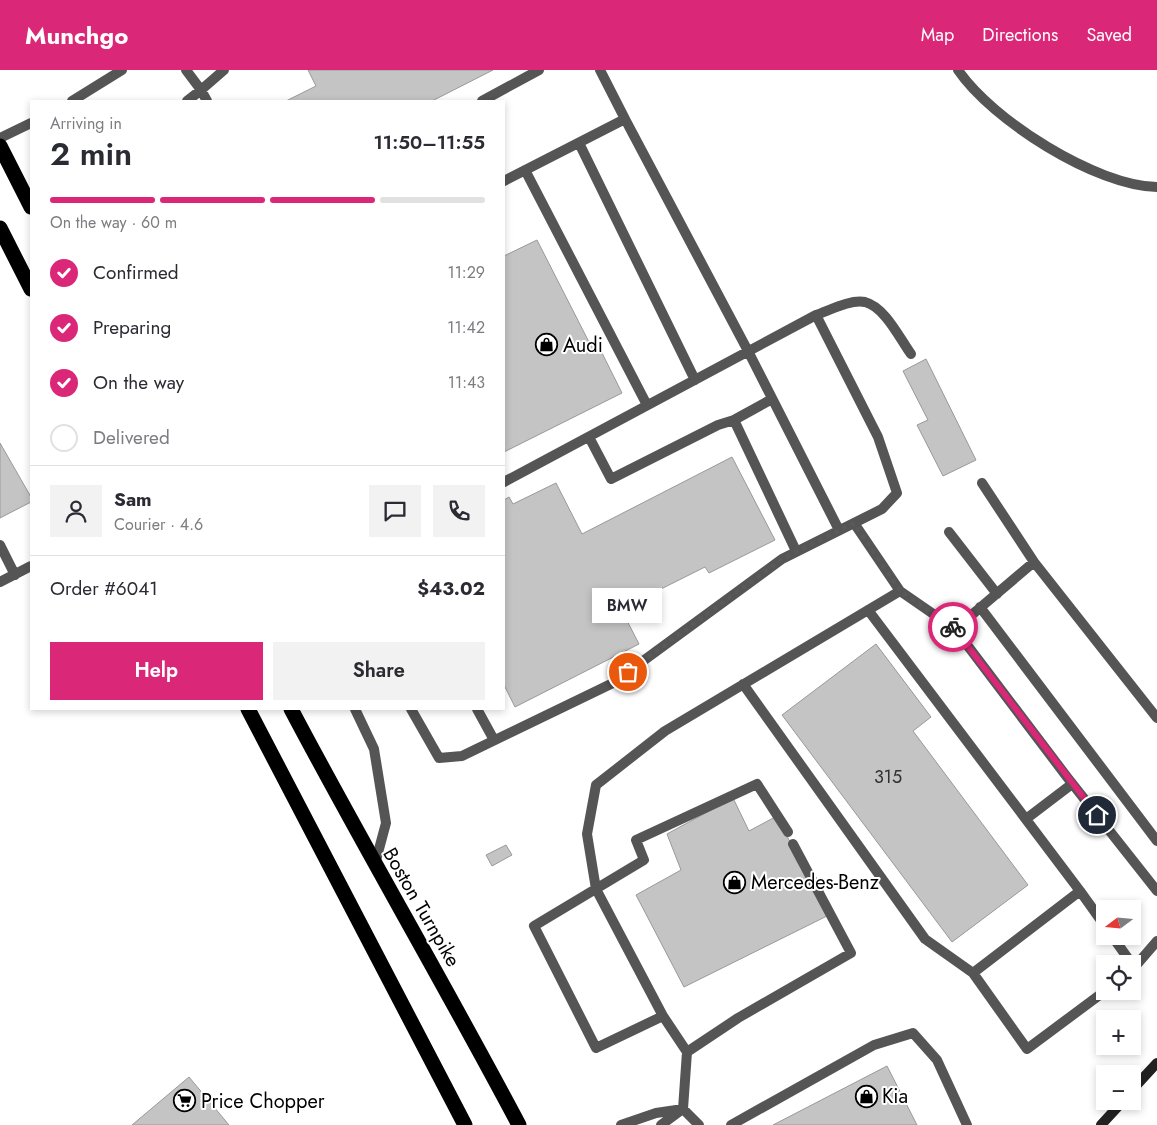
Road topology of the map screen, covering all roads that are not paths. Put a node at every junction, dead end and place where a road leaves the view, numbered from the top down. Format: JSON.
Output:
{"nodes":[{"id":1,"x":122,"y":70,"type":"edge"},
{"id":2,"x":186,"y":70,"type":"edge"},
{"id":3,"x":224,"y":70,"type":"edge"},
{"id":4,"x":539,"y":70,"type":"edge"},
{"id":5,"x":600,"y":70,"type":"edge"},
{"id":6,"x":958,"y":70,"type":"edge"},
{"id":7,"x":201,"y":90,"type":"junction"},
{"id":8,"x":74,"y":100,"type":"edge"},
{"id":9,"x":188,"y":100,"type":"edge"},
{"id":10,"x":206,"y":100,"type":"edge"},
{"id":11,"x":484,"y":100,"type":"edge"},
{"id":12,"x":625,"y":119,"type":"junction"},
{"id":13,"x":30,"y":123,"type":"edge"},
{"id":14,"x":0,"y":138,"type":"edge"},
{"id":15,"x":579,"y":143,"type":"junction"},
{"id":16,"x":0,"y":146,"type":"edge"},
{"id":17,"x":525,"y":170,"type":"junction"},
{"id":18,"x":505,"y":180,"type":"edge"},
{"id":19,"x":1157,"y":187,"type":"edge"},
{"id":20,"x":30,"y":205,"type":"edge"},
{"id":21,"x":0,"y":228,"type":"edge"},
{"id":22,"x":30,"y":287,"type":"edge"},
{"id":23,"x":816,"y":315,"type":"junction"},
{"id":24,"x":748,"y":351,"type":"junction"},
{"id":25,"x":911,"y":354,"type":"dead end"},
{"id":26,"x":695,"y":380,"type":"junction"},
{"id":27,"x":772,"y":400,"type":"junction"},
{"id":28,"x":647,"y":405,"type":"junction"},
{"id":29,"x":734,"y":420,"type":"junction"},
{"id":30,"x":589,"y":436,"type":"junction"},
{"id":31,"x":505,"y":481,"type":"edge"},
{"id":32,"x":982,"y":483,"type":"dead end"},
{"id":33,"x":854,"y":523,"type":"junction"},
{"id":34,"x":839,"y":530,"type":"junction"},
{"id":35,"x":948,"y":532,"type":"dead end"},
{"id":36,"x":0,"y":545,"type":"edge"},
{"id":37,"x":796,"y":551,"type":"junction"},
{"id":38,"x":1034,"y":562,"type":"junction"},
{"id":39,"x":30,"y":567,"type":"edge"},
{"id":40,"x":15,"y":575,"type":"junction"},
{"id":41,"x":0,"y":582,"type":"edge"},
{"id":42,"x":900,"y":591,"type":"junction"},
{"id":43,"x":997,"y":594,"type":"junction"},
{"id":44,"x":980,"y":607,"type":"junction"},
{"id":45,"x":868,"y":610,"type":"junction"},
{"id":46,"x":955,"y":629,"type":"junction"},
{"id":47,"x":743,"y":684,"type":"junction"},
{"id":48,"x":249,"y":710,"type":"edge"},
{"id":49,"x":292,"y":710,"type":"edge"},
{"id":50,"x":355,"y":710,"type":"edge"},
{"id":51,"x":412,"y":710,"type":"edge"},
{"id":52,"x":478,"y":710,"type":"edge"},
{"id":53,"x":1157,"y":718,"type":"edge"},
{"id":54,"x":494,"y":740,"type":"junction"},
{"id":55,"x":1072,"y":784,"type":"junction"},
{"id":56,"x":1026,"y":819,"type":"junction"},
{"id":57,"x":788,"y":832,"type":"dead end"},
{"id":58,"x":1157,"y":841,"type":"edge"},
{"id":59,"x":793,"y":844,"type":"dead end"},
{"id":60,"x":375,"y":864,"type":"junction"},
{"id":61,"x":596,"y":889,"type":"junction"},
{"id":62,"x":1080,"y":891,"type":"junction"},
{"id":63,"x":1157,"y":891,"type":"edge"},
{"id":64,"x":1096,"y":913,"type":"edge"},
{"id":65,"x":1157,"y":941,"type":"edge"},
{"id":66,"x":1141,"y":958,"type":"edge"},
{"id":67,"x":973,"y":973,"type":"junction"},
{"id":68,"x":1096,"y":998,"type":"edge"},
{"id":69,"x":663,"y":1016,"type":"junction"},
{"id":70,"x":688,"y":1052,"type":"junction"},
{"id":71,"x":1157,"y":1063,"type":"edge"},
{"id":72,"x":1141,"y":1080,"type":"edge"},
{"id":73,"x":683,"y":1109,"type":"junction"},
{"id":74,"x":1115,"y":1110,"type":"edge"},
{"id":75,"x":465,"y":1125,"type":"edge"},
{"id":76,"x":519,"y":1125,"type":"edge"},
{"id":77,"x":621,"y":1125,"type":"edge"},
{"id":78,"x":660,"y":1125,"type":"edge"},
{"id":79,"x":699,"y":1125,"type":"edge"},
{"id":80,"x":731,"y":1125,"type":"edge"},
{"id":81,"x":967,"y":1125,"type":"edge"},
{"id":82,"x":1101,"y":1125,"type":"edge"}],
"edges":[{"from":1,"to":8,"type":"street"},
{"from":2,"to":7,"type":"street"},
{"from":3,"to":7,"type":"street"},
{"from":4,"to":11,"type":"street"},
{"from":5,"to":12,"type":"street"},
{"from":6,"to":19,"type":"street"},
{"from":7,"to":9,"type":"street"},
{"from":7,"to":10,"type":"street"},
{"from":12,"to":15,"type":"street"},
{"from":12,"to":24,"type":"street"},
{"from":13,"to":14,"type":"street"},
{"from":15,"to":17,"type":"street"},
{"from":15,"to":26,"type":"street"},
{"from":16,"to":20,"type":"highway"},
{"from":17,"to":18,"type":"street"},
{"from":17,"to":28,"type":"street"},
{"from":21,"to":22,"type":"highway"},
{"from":23,"to":24,"type":"street"},
{"from":23,"to":25,"type":"street"},
{"from":23,"to":33,"type":"street"},
{"from":24,"to":26,"type":"street"},
{"from":24,"to":27,"type":"street"},
{"from":26,"to":28,"type":"street"},
{"from":27,"to":29,"type":"street"},
{"from":27,"to":34,"type":"street"},
{"from":28,"to":30,"type":"street"},
{"from":29,"to":30,"type":"street"},
{"from":29,"to":37,"type":"street"},
{"from":30,"to":31,"type":"street"},
{"from":32,"to":38,"type":"street"},
{"from":33,"to":34,"type":"street"},
{"from":33,"to":42,"type":"street"},
{"from":34,"to":37,"type":"street"},
{"from":35,"to":43,"type":"street"},
{"from":36,"to":40,"type":"street"},
{"from":37,"to":54,"type":"street"},
{"from":38,"to":43,"type":"street"},
{"from":38,"to":53,"type":"street"},
{"from":39,"to":40,"type":"street"},
{"from":40,"to":41,"type":"street"},
{"from":42,"to":45,"type":"street"},
{"from":42,"to":46,"type":"street"},
{"from":43,"to":44,"type":"street"},
{"from":44,"to":46,"type":"street"},
{"from":44,"to":58,"type":"street"},
{"from":45,"to":47,"type":"street"},
{"from":45,"to":56,"type":"street"},
{"from":46,"to":55,"type":"street"},
{"from":47,"to":61,"type":"street"},
{"from":47,"to":67,"type":"street"},
{"from":48,"to":75,"type":"highway"},
{"from":49,"to":60,"type":"highway","name":"Boston Turnpike"},
{"from":50,"to":60,"type":"street"},
{"from":51,"to":54,"type":"street"},
{"from":52,"to":54,"type":"street"},
{"from":55,"to":56,"type":"street"},
{"from":55,"to":63,"type":"street"},
{"from":56,"to":62,"type":"street"},
{"from":57,"to":61,"type":"street"},
{"from":59,"to":70,"type":"street"},
{"from":60,"to":76,"type":"highway","name":"Boston Turnpike"},
{"from":61,"to":69,"type":"street"},
{"from":61,"to":69,"type":"street"},
{"from":62,"to":64,"type":"street"},
{"from":62,"to":67,"type":"street"},
{"from":65,"to":66,"type":"street"},
{"from":67,"to":68,"type":"street"},
{"from":69,"to":70,"type":"street"},
{"from":70,"to":73,"type":"street"},
{"from":71,"to":72,"type":"street"},
{"from":73,"to":77,"type":"street"},
{"from":73,"to":78,"type":"street"},
{"from":73,"to":79,"type":"street"},
{"from":74,"to":82,"type":"street"},
{"from":80,"to":81,"type":"street"}]}
